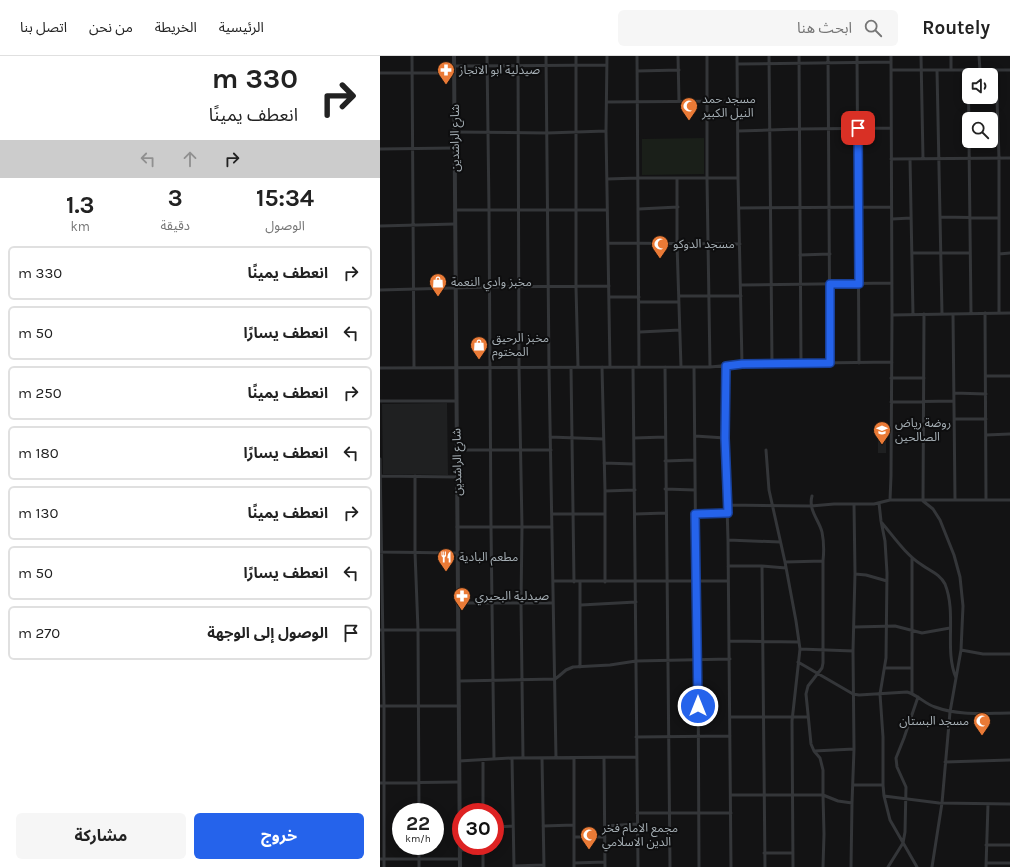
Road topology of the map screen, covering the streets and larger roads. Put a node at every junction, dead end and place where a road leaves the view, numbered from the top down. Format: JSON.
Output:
{"nodes":[{"id":1,"x":412,"y":56,"type":"edge"},
{"id":2,"x":454,"y":56,"type":"edge"},
{"id":3,"x":487,"y":56,"type":"edge"},
{"id":4,"x":518,"y":56,"type":"edge"},
{"id":5,"x":546,"y":56,"type":"edge"},
{"id":6,"x":576,"y":56,"type":"edge"},
{"id":7,"x":606,"y":56,"type":"edge"},
{"id":8,"x":637,"y":56,"type":"edge"},
{"id":9,"x":678,"y":56,"type":"edge"},
{"id":10,"x":707,"y":56,"type":"edge"},
{"id":11,"x":737,"y":56,"type":"edge"},
{"id":12,"x":768,"y":56,"type":"edge"},
{"id":13,"x":799,"y":56,"type":"edge"},
{"id":14,"x":828,"y":56,"type":"edge"},
{"id":15,"x":857,"y":56,"type":"edge"},
{"id":16,"x":891,"y":56,"type":"edge"},
{"id":17,"x":921,"y":56,"type":"edge"},
{"id":18,"x":951,"y":56,"type":"edge"},
{"id":19,"x":980,"y":56,"type":"edge"},
{"id":20,"x":891,"y":62,"type":"junction"},
{"id":21,"x":828,"y":63,"type":"junction"},
{"id":22,"x":857,"y":63,"type":"junction"},
{"id":23,"x":738,"y":64,"type":"junction"},
{"id":24,"x":768,"y":64,"type":"junction"},
{"id":25,"x":799,"y":64,"type":"junction"},
{"id":26,"x":518,"y":65,"type":"junction"},
{"id":27,"x":606,"y":65,"type":"junction"},
{"id":28,"x":454,"y":66,"type":"junction"},
{"id":29,"x":487,"y":66,"type":"junction"},
{"id":30,"x":546,"y":66,"type":"junction"},
{"id":31,"x":576,"y":66,"type":"junction"},
{"id":32,"x":980,"y":68,"type":"edge"},
{"id":33,"x":679,"y":70,"type":"junction"},
{"id":34,"x":891,"y":70,"type":"junction"},
{"id":35,"x":921,"y":70,"type":"junction"},
{"id":36,"x":937,"y":70,"type":"junction"},
{"id":37,"x":951,"y":70,"type":"junction"},
{"id":38,"x":962,"y":70,"type":"edge"},
{"id":39,"x":998,"y":70,"type":"edge"},
{"id":40,"x":1010,"y":70,"type":"edge"},
{"id":41,"x":637,"y":71,"type":"junction"},
{"id":42,"x":412,"y":72,"type":"junction"},
{"id":43,"x":380,"y":73,"type":"edge"},
{"id":44,"x":454,"y":73,"type":"junction"},
{"id":45,"x":679,"y":101,"type":"junction"},
{"id":46,"x":708,"y":101,"type":"junction"},
{"id":47,"x":738,"y":101,"type":"junction"},
{"id":48,"x":607,"y":102,"type":"junction"},
{"id":49,"x":637,"y":102,"type":"junction"},
{"id":50,"x":997,"y":104,"type":"edge"},
{"id":51,"x":828,"y":128,"type":"junction"},
{"id":52,"x":858,"y":128,"type":"junction"},
{"id":53,"x":891,"y":128,"type":"junction"},
{"id":54,"x":769,"y":129,"type":"junction"},
{"id":55,"x":799,"y":129,"type":"junction"},
{"id":56,"x":606,"y":131,"type":"junction"},
{"id":57,"x":738,"y":131,"type":"junction"},
{"id":58,"x":455,"y":132,"type":"junction"},
{"id":59,"x":488,"y":132,"type":"junction"},
{"id":60,"x":518,"y":132,"type":"junction"},
{"id":61,"x":576,"y":132,"type":"junction"},
{"id":62,"x":546,"y":133,"type":"junction"},
{"id":63,"x":454,"y":148,"type":"junction"},
{"id":64,"x":969,"y":148,"type":"edge"},
{"id":65,"x":380,"y":149,"type":"edge"},
{"id":66,"x":412,"y":149,"type":"junction"},
{"id":67,"x":923,"y":158,"type":"junction"},
{"id":68,"x":939,"y":158,"type":"junction"},
{"id":69,"x":970,"y":158,"type":"junction"},
{"id":70,"x":998,"y":158,"type":"junction"},
{"id":71,"x":1010,"y":158,"type":"edge"},
{"id":72,"x":891,"y":159,"type":"junction"},
{"id":73,"x":910,"y":159,"type":"junction"},
{"id":74,"x":638,"y":178,"type":"junction"},
{"id":75,"x":678,"y":178,"type":"junction"},
{"id":76,"x":738,"y":178,"type":"junction"},
{"id":77,"x":607,"y":179,"type":"junction"},
{"id":78,"x":707,"y":179,"type":"junction"},
{"id":79,"x":678,"y":207,"type":"junction"},
{"id":80,"x":891,"y":207,"type":"junction"},
{"id":81,"x":739,"y":208,"type":"junction"},
{"id":82,"x":771,"y":208,"type":"junction"},
{"id":83,"x":800,"y":208,"type":"junction"},
{"id":84,"x":829,"y":208,"type":"junction"},
{"id":85,"x":859,"y":208,"type":"junction"},
{"id":86,"x":639,"y":209,"type":"junction"},
{"id":87,"x":455,"y":210,"type":"junction"},
{"id":88,"x":489,"y":210,"type":"junction"},
{"id":89,"x":519,"y":210,"type":"junction"},
{"id":90,"x":547,"y":210,"type":"junction"},
{"id":91,"x":576,"y":210,"type":"junction"},
{"id":92,"x":607,"y":210,"type":"junction"},
{"id":93,"x":969,"y":217,"type":"junction"},
{"id":94,"x":911,"y":218,"type":"junction"},
{"id":95,"x":941,"y":218,"type":"junction"},
{"id":96,"x":999,"y":218,"type":"junction"},
{"id":97,"x":892,"y":219,"type":"junction"},
{"id":98,"x":455,"y":224,"type":"junction"},
{"id":99,"x":413,"y":225,"type":"junction"},
{"id":100,"x":380,"y":226,"type":"edge"},
{"id":101,"x":608,"y":243,"type":"junction"},
{"id":102,"x":639,"y":244,"type":"junction"},
{"id":103,"x":677,"y":244,"type":"junction"},
{"id":104,"x":708,"y":244,"type":"junction"},
{"id":105,"x":740,"y":244,"type":"junction"},
{"id":106,"x":912,"y":253,"type":"junction"},
{"id":107,"x":941,"y":253,"type":"junction"},
{"id":108,"x":969,"y":253,"type":"junction"},
{"id":109,"x":1010,"y":253,"type":"edge"},
{"id":110,"x":830,"y":254,"type":"junction"},
{"id":111,"x":999,"y":254,"type":"junction"},
{"id":112,"x":800,"y":255,"type":"junction"},
{"id":113,"x":892,"y":283,"type":"junction"},
{"id":114,"x":771,"y":284,"type":"junction"},
{"id":115,"x":800,"y":284,"type":"junction"},
{"id":116,"x":830,"y":284,"type":"junction"},
{"id":117,"x":859,"y":284,"type":"junction"},
{"id":118,"x":741,"y":285,"type":"junction"},
{"id":119,"x":548,"y":286,"type":"junction"},
{"id":120,"x":609,"y":286,"type":"junction"},
{"id":121,"x":456,"y":287,"type":"junction"},
{"id":122,"x":490,"y":287,"type":"junction"},
{"id":123,"x":520,"y":287,"type":"junction"},
{"id":124,"x":576,"y":287,"type":"junction"},
{"id":125,"x":414,"y":289,"type":"junction"},
{"id":126,"x":380,"y":290,"type":"edge"},
{"id":127,"x":680,"y":296,"type":"junction"},
{"id":128,"x":709,"y":296,"type":"junction"},
{"id":129,"x":741,"y":296,"type":"junction"},
{"id":130,"x":609,"y":297,"type":"junction"},
{"id":131,"x":640,"y":297,"type":"junction"},
{"id":132,"x":640,"y":302,"type":"junction"},
{"id":133,"x":680,"y":302,"type":"junction"},
{"id":134,"x":971,"y":313,"type":"junction"},
{"id":135,"x":985,"y":313,"type":"junction"},
{"id":136,"x":999,"y":313,"type":"junction"},
{"id":137,"x":1010,"y":313,"type":"edge"},
{"id":138,"x":924,"y":314,"type":"junction"},
{"id":139,"x":942,"y":314,"type":"junction"},
{"id":140,"x":953,"y":314,"type":"junction"},
{"id":141,"x":892,"y":315,"type":"junction"},
{"id":142,"x":912,"y":315,"type":"junction"},
{"id":143,"x":680,"y":330,"type":"junction"},
{"id":144,"x":640,"y":332,"type":"junction"},
{"id":145,"x":892,"y":362,"type":"junction"},
{"id":146,"x":772,"y":363,"type":"junction"},
{"id":147,"x":801,"y":363,"type":"junction"},
{"id":148,"x":830,"y":363,"type":"junction"},
{"id":149,"x":859,"y":363,"type":"junction"},
{"id":150,"x":742,"y":364,"type":"junction"},
{"id":151,"x":726,"y":366,"type":"junction"},
{"id":152,"x":602,"y":367,"type":"junction"},
{"id":153,"x":610,"y":367,"type":"junction"},
{"id":154,"x":633,"y":367,"type":"junction"},
{"id":155,"x":640,"y":367,"type":"junction"},
{"id":156,"x":665,"y":367,"type":"junction"},
{"id":157,"x":681,"y":367,"type":"junction"},
{"id":158,"x":694,"y":367,"type":"junction"},
{"id":159,"x":710,"y":367,"type":"junction"},
{"id":160,"x":380,"y":368,"type":"edge"},
{"id":161,"x":414,"y":368,"type":"junction"},
{"id":162,"x":456,"y":368,"type":"junction"},
{"id":163,"x":489,"y":368,"type":"junction"},
{"id":164,"x":519,"y":368,"type":"junction"},
{"id":165,"x":549,"y":368,"type":"junction"},
{"id":166,"x":571,"y":368,"type":"junction"},
{"id":167,"x":578,"y":368,"type":"junction"},
{"id":168,"x":986,"y":376,"type":"junction"},
{"id":169,"x":1010,"y":376,"type":"edge"},
{"id":170,"x":891,"y":378,"type":"junction"},
{"id":171,"x":924,"y":378,"type":"junction"},
{"id":172,"x":954,"y":393,"type":"junction"},
{"id":173,"x":986,"y":394,"type":"junction"},
{"id":174,"x":380,"y":401,"type":"edge"},
{"id":175,"x":456,"y":401,"type":"junction"},
{"id":176,"x":954,"y":401,"type":"junction"},
{"id":177,"x":891,"y":402,"type":"junction"},
{"id":178,"x":924,"y":402,"type":"junction"},
{"id":179,"x":955,"y":419,"type":"junction"},
{"id":180,"x":986,"y":419,"type":"junction"},
{"id":181,"x":1010,"y":434,"type":"edge"},
{"id":182,"x":986,"y":435,"type":"junction"},
{"id":183,"x":695,"y":436,"type":"junction"},
{"id":184,"x":550,"y":437,"type":"junction"},
{"id":185,"x":665,"y":437,"type":"junction"},
{"id":186,"x":572,"y":438,"type":"junction"},
{"id":187,"x":634,"y":438,"type":"junction"},
{"id":188,"x":725,"y":438,"type":"junction"},
{"id":189,"x":603,"y":439,"type":"junction"},
{"id":190,"x":457,"y":450,"type":"junction"},
{"id":191,"x":521,"y":450,"type":"junction"},
{"id":192,"x":551,"y":450,"type":"junction"},
{"id":193,"x":766,"y":450,"type":"dead end"},
{"id":194,"x":490,"y":451,"type":"junction"},
{"id":195,"x":380,"y":459,"type":"edge"},
{"id":196,"x":694,"y":460,"type":"junction"},
{"id":197,"x":666,"y":461,"type":"junction"},
{"id":198,"x":604,"y":463,"type":"junction"},
{"id":199,"x":634,"y":464,"type":"junction"},
{"id":200,"x":380,"y":476,"type":"edge"},
{"id":201,"x":415,"y":476,"type":"junction"},
{"id":202,"x":457,"y":477,"type":"junction"},
{"id":203,"x":665,"y":489,"type":"junction"},
{"id":204,"x":634,"y":490,"type":"junction"},
{"id":205,"x":695,"y":490,"type":"junction"},
{"id":206,"x":605,"y":491,"type":"junction"},
{"id":207,"x":812,"y":496,"type":"dead end"},
{"id":208,"x":890,"y":500,"type":"junction"},
{"id":209,"x":955,"y":500,"type":"junction"},
{"id":210,"x":986,"y":500,"type":"junction"},
{"id":211,"x":1010,"y":500,"type":"edge"},
{"id":212,"x":923,"y":501,"type":"junction"},
{"id":213,"x":879,"y":503,"type":"junction"},
{"id":214,"x":854,"y":504,"type":"junction"},
{"id":215,"x":727,"y":505,"type":"junction"},
{"id":216,"x":772,"y":506,"type":"junction"},
{"id":217,"x":811,"y":506,"type":"junction"},
{"id":218,"x":666,"y":513,"type":"junction"},
{"id":219,"x":728,"y":513,"type":"junction"},
{"id":220,"x":552,"y":514,"type":"junction"},
{"id":221,"x":573,"y":514,"type":"junction"},
{"id":222,"x":604,"y":514,"type":"junction"},
{"id":223,"x":635,"y":514,"type":"junction"},
{"id":224,"x":695,"y":514,"type":"junction"},
{"id":225,"x":881,"y":521,"type":"junction"},
{"id":226,"x":457,"y":526,"type":"junction"},
{"id":227,"x":491,"y":527,"type":"junction"},
{"id":228,"x":522,"y":527,"type":"junction"},
{"id":229,"x":552,"y":527,"type":"junction"},
{"id":230,"x":728,"y":540,"type":"junction"},
{"id":231,"x":780,"y":542,"type":"junction"},
{"id":232,"x":381,"y":552,"type":"edge"},
{"id":233,"x":415,"y":552,"type":"junction"},
{"id":234,"x":457,"y":553,"type":"junction"},
{"id":235,"x":912,"y":558,"type":"junction"},
{"id":236,"x":823,"y":561,"type":"junction"},
{"id":237,"x":785,"y":562,"type":"junction"},
{"id":238,"x":728,"y":566,"type":"junction"},
{"id":239,"x":762,"y":566,"type":"junction"},
{"id":240,"x":786,"y":568,"type":"junction"},
{"id":241,"x":855,"y":574,"type":"junction"},
{"id":242,"x":553,"y":581,"type":"junction"},
{"id":243,"x":635,"y":581,"type":"junction"},
{"id":244,"x":666,"y":581,"type":"junction"},
{"id":245,"x":696,"y":581,"type":"junction"},
{"id":246,"x":728,"y":581,"type":"junction"},
{"id":247,"x":887,"y":581,"type":"junction"},
{"id":248,"x":574,"y":582,"type":"junction"},
{"id":249,"x":580,"y":582,"type":"junction"},
{"id":250,"x":605,"y":582,"type":"junction"},
{"id":251,"x":636,"y":602,"type":"junction"},
{"id":252,"x":457,"y":603,"type":"junction"},
{"id":253,"x":492,"y":603,"type":"junction"},
{"id":254,"x":521,"y":603,"type":"junction"},
{"id":255,"x":553,"y":603,"type":"junction"},
{"id":256,"x":581,"y":605,"type":"junction"},
{"id":257,"x":886,"y":626,"type":"junction"},
{"id":258,"x":854,"y":627,"type":"junction"},
{"id":259,"x":950,"y":628,"type":"junction"},
{"id":260,"x":381,"y":630,"type":"edge"},
{"id":261,"x":418,"y":630,"type":"junction"},
{"id":262,"x":458,"y":630,"type":"junction"},
{"id":263,"x":912,"y":632,"type":"junction"},
{"id":264,"x":730,"y":641,"type":"junction"},
{"id":265,"x":763,"y":642,"type":"junction"},
{"id":266,"x":799,"y":642,"type":"junction"},
{"id":267,"x":800,"y":649,"type":"junction"},
{"id":268,"x":824,"y":649,"type":"junction"},
{"id":269,"x":961,"y":650,"type":"junction"},
{"id":270,"x":853,"y":651,"type":"junction"},
{"id":271,"x":1010,"y":654,"type":"edge"},
{"id":272,"x":698,"y":659,"type":"junction"},
{"id":273,"x":730,"y":659,"type":"junction"},
{"id":274,"x":668,"y":660,"type":"junction"},
{"id":275,"x":636,"y":661,"type":"junction"},
{"id":276,"x":798,"y":662,"type":"junction"},
{"id":277,"x":580,"y":667,"type":"junction"},
{"id":278,"x":884,"y":668,"type":"junction"},
{"id":279,"x":912,"y":668,"type":"junction"},
{"id":280,"x":817,"y":674,"type":"junction"},
{"id":281,"x":956,"y":678,"type":"junction"},
{"id":282,"x":555,"y":679,"type":"junction"},
{"id":283,"x":459,"y":680,"type":"junction"},
{"id":284,"x":493,"y":680,"type":"junction"},
{"id":285,"x":523,"y":680,"type":"junction"},
{"id":286,"x":853,"y":694,"type":"junction"},
{"id":287,"x":880,"y":694,"type":"junction"},
{"id":288,"x":912,"y":694,"type":"junction"},
{"id":289,"x":918,"y":697,"type":"junction"},
{"id":290,"x":382,"y":706,"type":"edge"},
{"id":291,"x":418,"y":706,"type":"junction"},
{"id":292,"x":459,"y":706,"type":"junction"},
{"id":293,"x":950,"y":712,"type":"junction"},
{"id":294,"x":1010,"y":713,"type":"edge"},
{"id":295,"x":808,"y":717,"type":"junction"},
{"id":296,"x":731,"y":718,"type":"junction"},
{"id":297,"x":763,"y":718,"type":"junction"},
{"id":298,"x":792,"y":718,"type":"junction"},
{"id":299,"x":698,"y":736,"type":"junction"},
{"id":300,"x":730,"y":736,"type":"junction"},
{"id":301,"x":669,"y":737,"type":"junction"},
{"id":302,"x":636,"y":738,"type":"junction"},
{"id":303,"x":854,"y":750,"type":"junction"},
{"id":304,"x":814,"y":751,"type":"junction"},
{"id":305,"x":636,"y":757,"type":"junction"},
{"id":306,"x":512,"y":758,"type":"junction"},
{"id":307,"x":523,"y":758,"type":"junction"},
{"id":308,"x":542,"y":758,"type":"junction"},
{"id":309,"x":556,"y":758,"type":"junction"},
{"id":310,"x":574,"y":758,"type":"junction"},
{"id":311,"x":604,"y":758,"type":"junction"},
{"id":312,"x":494,"y":759,"type":"junction"},
{"id":313,"x":483,"y":760,"type":"junction"},
{"id":314,"x":1010,"y":760,"type":"edge"},
{"id":315,"x":459,"y":761,"type":"junction"},
{"id":316,"x":945,"y":762,"type":"junction"},
{"id":317,"x":459,"y":782,"type":"junction"},
{"id":318,"x":382,"y":783,"type":"edge"},
{"id":319,"x":419,"y":783,"type":"junction"},
{"id":320,"x":853,"y":785,"type":"junction"},
{"id":321,"x":882,"y":785,"type":"junction"},
{"id":322,"x":793,"y":794,"type":"junction"},
{"id":323,"x":731,"y":795,"type":"junction"},
{"id":324,"x":763,"y":795,"type":"junction"},
{"id":325,"x":823,"y":795,"type":"junction"},
{"id":326,"x":884,"y":796,"type":"junction"},
{"id":327,"x":906,"y":800,"type":"junction"},
{"id":328,"x":419,"y":803,"type":"edge"},
{"id":329,"x":459,"y":803,"type":"edge"},
{"id":330,"x":483,"y":803,"type":"edge"},
{"id":331,"x":852,"y":803,"type":"junction"},
{"id":332,"x":942,"y":803,"type":"junction"},
{"id":333,"x":988,"y":804,"type":"junction"},
{"id":334,"x":1010,"y":804,"type":"edge"},
{"id":335,"x":637,"y":813,"type":"junction"},
{"id":336,"x":670,"y":813,"type":"junction"},
{"id":337,"x":698,"y":813,"type":"junction"},
{"id":338,"x":731,"y":813,"type":"junction"},
{"id":339,"x":637,"y":824,"type":"junction"},
{"id":340,"x":574,"y":825,"type":"junction"},
{"id":341,"x":504,"y":826,"type":"edge"},
{"id":342,"x":513,"y":826,"type":"junction"},
{"id":343,"x":543,"y":826,"type":"junction"},
{"id":344,"x":605,"y":826,"type":"junction"},
{"id":345,"x":574,"y":837,"type":"junction"},
{"id":346,"x":605,"y":837,"type":"junction"},
{"id":347,"x":903,"y":843,"type":"junction"},
{"id":348,"x":986,"y":845,"type":"junction"},
{"id":349,"x":1010,"y":845,"type":"edge"},
{"id":350,"x":764,"y":853,"type":"junction"},
{"id":351,"x":792,"y":853,"type":"junction"},
{"id":352,"x":460,"y":855,"type":"edge"},
{"id":353,"x":483,"y":855,"type":"edge"},
{"id":354,"x":419,"y":858,"type":"junction"},
{"id":355,"x":382,"y":859,"type":"edge"},
{"id":356,"x":460,"y":859,"type":"junction"},
{"id":357,"x":605,"y":862,"type":"junction"},
{"id":358,"x":574,"y":863,"type":"junction"},
{"id":359,"x":1010,"y":863,"type":"edge"},
{"id":360,"x":986,"y":865,"type":"edge"},
{"id":361,"x":544,"y":866,"type":"edge"},
{"id":362,"x":384,"y":867,"type":"edge"},
{"id":363,"x":419,"y":867,"type":"edge"},
{"id":364,"x":460,"y":867,"type":"edge"},
{"id":365,"x":483,"y":867,"type":"edge"},
{"id":366,"x":514,"y":867,"type":"edge"},
{"id":367,"x":574,"y":867,"type":"edge"},
{"id":368,"x":604,"y":867,"type":"edge"},
{"id":369,"x":638,"y":867,"type":"edge"},
{"id":370,"x":670,"y":867,"type":"edge"},
{"id":371,"x":699,"y":867,"type":"edge"},
{"id":372,"x":731,"y":867,"type":"edge"},
{"id":373,"x":765,"y":867,"type":"edge"},
{"id":374,"x":793,"y":867,"type":"edge"},
{"id":375,"x":823,"y":867,"type":"edge"},
{"id":376,"x":851,"y":867,"type":"edge"},
{"id":377,"x":888,"y":867,"type":"edge"},
{"id":378,"x":917,"y":867,"type":"edge"},
{"id":379,"x":932,"y":867,"type":"edge"}],
"edges":[{"from":1,"to":42,"type":"street"},
{"from":2,"to":28,"type":"street","name":"شارع الراشدين"},
{"from":3,"to":29,"type":"street"},
{"from":4,"to":26,"type":"street"},
{"from":5,"to":30,"type":"street"},
{"from":6,"to":31,"type":"street"},
{"from":7,"to":27,"type":"street"},
{"from":8,"to":41,"type":"street"},
{"from":9,"to":33,"type":"street"},
{"from":10,"to":46,"type":"street"},
{"from":11,"to":23,"type":"street"},
{"from":12,"to":24,"type":"street"},
{"from":13,"to":25,"type":"street"},
{"from":14,"to":21,"type":"street"},
{"from":15,"to":22,"type":"street"},
{"from":16,"to":20,"type":"street"},
{"from":17,"to":35,"type":"street"},
{"from":18,"to":37,"type":"street"},
{"from":19,"to":32,"type":"street"},
{"from":20,"to":22,"type":"street"},
{"from":20,"to":34,"type":"street"},
{"from":21,"to":22,"type":"street"},
{"from":21,"to":25,"type":"street"},
{"from":21,"to":51,"type":"street"},
{"from":22,"to":52,"type":"street"},
{"from":23,"to":24,"type":"street"},
{"from":23,"to":47,"type":"street"},
{"from":24,"to":25,"type":"street"},
{"from":24,"to":54,"type":"street"},
{"from":25,"to":55,"type":"street"},
{"from":26,"to":29,"type":"street"},
{"from":26,"to":30,"type":"street"},
{"from":26,"to":60,"type":"street"},
{"from":27,"to":31,"type":"street"},
{"from":27,"to":48,"type":"street"},
{"from":28,"to":29,"type":"street"},
{"from":28,"to":44,"type":"street","name":"شارع الراشدين"},
{"from":29,"to":59,"type":"street"},
{"from":30,"to":31,"type":"street"},
{"from":30,"to":62,"type":"street"},
{"from":31,"to":61,"type":"street"},
{"from":33,"to":41,"type":"street"},
{"from":33,"to":45,"type":"street"},
{"from":34,"to":35,"type":"street"},
{"from":34,"to":53,"type":"street"},
{"from":35,"to":36,"type":"street"},
{"from":35,"to":67,"type":"street"},
{"from":36,"to":37,"type":"street"},
{"from":36,"to":68,"type":"street"},
{"from":37,"to":38,"type":"street"},
{"from":39,"to":40,"type":"street"},
{"from":41,"to":49,"type":"street"},
{"from":42,"to":43,"type":"street"},
{"from":42,"to":44,"type":"street"},
{"from":42,"to":66,"type":"street"},
{"from":44,"to":58,"type":"street","name":"شارع الراشدين"},
{"from":45,"to":46,"type":"street"},
{"from":45,"to":49,"type":"street"},
{"from":46,"to":47,"type":"street"},
{"from":46,"to":78,"type":"street"},
{"from":47,"to":57,"type":"street"},
{"from":48,"to":49,"type":"street"},
{"from":48,"to":56,"type":"street"},
{"from":49,"to":74,"type":"street"},
{"from":50,"to":70,"type":"street"},
{"from":51,"to":52,"type":"street"},
{"from":51,"to":55,"type":"street"},
{"from":51,"to":84,"type":"street"},
{"from":52,"to":53,"type":"street"},
{"from":52,"to":85,"type":"street"},
{"from":53,"to":72,"type":"street"},
{"from":54,"to":55,"type":"street"},
{"from":54,"to":57,"type":"street"},
{"from":54,"to":82,"type":"street"},
{"from":55,"to":83,"type":"street"},
{"from":56,"to":61,"type":"street"},
{"from":56,"to":77,"type":"street"},
{"from":57,"to":76,"type":"street"},
{"from":58,"to":59,"type":"street"},
{"from":58,"to":63,"type":"street","name":"شارع الراشدين"},
{"from":59,"to":60,"type":"street"},
{"from":59,"to":88,"type":"street"},
{"from":60,"to":62,"type":"street"},
{"from":60,"to":89,"type":"street"},
{"from":61,"to":62,"type":"street"},
{"from":61,"to":91,"type":"street"},
{"from":62,"to":90,"type":"street"},
{"from":63,"to":66,"type":"street"},
{"from":63,"to":87,"type":"street","name":"شارع الراشدين"},
{"from":64,"to":69,"type":"street"},
{"from":65,"to":66,"type":"street"},
{"from":66,"to":99,"type":"street"},
{"from":67,"to":68,"type":"street"},
{"from":67,"to":73,"type":"street"},
{"from":68,"to":69,"type":"street"},
{"from":68,"to":95,"type":"street"},
{"from":69,"to":70,"type":"street"},
{"from":69,"to":93,"type":"street"},
{"from":70,"to":71,"type":"street"},
{"from":70,"to":96,"type":"street"},
{"from":72,"to":73,"type":"street"},
{"from":72,"to":80,"type":"street"},
{"from":73,"to":94,"type":"street"},
{"from":74,"to":75,"type":"street"},
{"from":74,"to":77,"type":"street"},
{"from":74,"to":86,"type":"street"},
{"from":75,"to":78,"type":"street"},
{"from":75,"to":79,"type":"street"},
{"from":76,"to":78,"type":"street"},
{"from":76,"to":81,"type":"street"},
{"from":77,"to":92,"type":"street"},
{"from":78,"to":104,"type":"street"},
{"from":79,"to":86,"type":"street"},
{"from":79,"to":103,"type":"street"},
{"from":80,"to":85,"type":"street"},
{"from":80,"to":97,"type":"street"},
{"from":81,"to":82,"type":"street"},
{"from":81,"to":105,"type":"street"},
{"from":82,"to":83,"type":"street"},
{"from":82,"to":114,"type":"street"},
{"from":83,"to":84,"type":"street"},
{"from":83,"to":112,"type":"street"},
{"from":84,"to":85,"type":"street"},
{"from":84,"to":110,"type":"street"},
{"from":85,"to":117,"type":"street"},
{"from":86,"to":102,"type":"street"},
{"from":87,"to":88,"type":"street"},
{"from":87,"to":98,"type":"street","name":"شارع الراشدين"},
{"from":88,"to":89,"type":"street"},
{"from":88,"to":122,"type":"street"},
{"from":89,"to":90,"type":"street"},
{"from":89,"to":123,"type":"street"},
{"from":90,"to":91,"type":"street"},
{"from":90,"to":119,"type":"street"},
{"from":91,"to":92,"type":"street"},
{"from":91,"to":124,"type":"street"},
{"from":92,"to":101,"type":"street"},
{"from":93,"to":95,"type":"street"},
{"from":93,"to":96,"type":"street"},
{"from":93,"to":108,"type":"street"},
{"from":94,"to":97,"type":"street"},
{"from":94,"to":106,"type":"street"},
{"from":95,"to":107,"type":"street"},
{"from":96,"to":111,"type":"street"},
{"from":97,"to":113,"type":"street"},
{"from":98,"to":99,"type":"street"},
{"from":98,"to":121,"type":"street","name":"شارع الراشدين"},
{"from":99,"to":100,"type":"street"},
{"from":99,"to":125,"type":"street"},
{"from":101,"to":102,"type":"street"},
{"from":101,"to":120,"type":"street"},
{"from":102,"to":103,"type":"street"},
{"from":102,"to":131,"type":"street"},
{"from":103,"to":104,"type":"street"},
{"from":103,"to":127,"type":"street"},
{"from":104,"to":105,"type":"street"},
{"from":104,"to":128,"type":"street"},
{"from":105,"to":118,"type":"street"},
{"from":106,"to":107,"type":"street"},
{"from":106,"to":142,"type":"street"},
{"from":107,"to":108,"type":"street"},
{"from":107,"to":139,"type":"street"},
{"from":108,"to":134,"type":"street"},
{"from":109,"to":111,"type":"street"},
{"from":110,"to":112,"type":"street"},
{"from":110,"to":116,"type":"street"},
{"from":111,"to":136,"type":"street"},
{"from":112,"to":115,"type":"street"},
{"from":113,"to":117,"type":"street"},
{"from":113,"to":141,"type":"street"},
{"from":114,"to":115,"type":"street"},
{"from":114,"to":118,"type":"street"},
{"from":114,"to":146,"type":"street"},
{"from":115,"to":116,"type":"street"},
{"from":115,"to":147,"type":"street"},
{"from":116,"to":117,"type":"street"},
{"from":116,"to":148,"type":"street"},
{"from":117,"to":149,"type":"street"},
{"from":118,"to":129,"type":"street"},
{"from":119,"to":123,"type":"street"},
{"from":119,"to":124,"type":"street"},
{"from":119,"to":165,"type":"street"},
{"from":120,"to":124,"type":"street"},
{"from":120,"to":130,"type":"street"},
{"from":121,"to":122,"type":"street"},
{"from":121,"to":125,"type":"street"},
{"from":121,"to":162,"type":"street","name":"شارع الراشدين"},
{"from":122,"to":123,"type":"street"},
{"from":122,"to":163,"type":"street"},
{"from":123,"to":164,"type":"street"},
{"from":124,"to":167,"type":"street"},
{"from":125,"to":126,"type":"street"},
{"from":125,"to":161,"type":"street"},
{"from":127,"to":128,"type":"street"},
{"from":127,"to":133,"type":"street"},
{"from":128,"to":129,"type":"street"},
{"from":128,"to":159,"type":"street"},
{"from":129,"to":150,"type":"street"},
{"from":130,"to":131,"type":"street"},
{"from":130,"to":153,"type":"street"},
{"from":131,"to":132,"type":"street"},
{"from":132,"to":133,"type":"street"},
{"from":132,"to":144,"type":"street"},
{"from":133,"to":143,"type":"street"},
{"from":134,"to":135,"type":"street"},
{"from":134,"to":140,"type":"street"},
{"from":135,"to":136,"type":"street"},
{"from":135,"to":168,"type":"street"},
{"from":136,"to":137,"type":"street"},
{"from":138,"to":139,"type":"street"},
{"from":138,"to":142,"type":"street"},
{"from":138,"to":171,"type":"street"},
{"from":139,"to":140,"type":"street"},
{"from":140,"to":172,"type":"street"},
{"from":141,"to":142,"type":"street"},
{"from":141,"to":145,"type":"street"},
{"from":143,"to":144,"type":"street"},
{"from":143,"to":157,"type":"street"},
{"from":144,"to":155,"type":"street"},
{"from":145,"to":149,"type":"street"},
{"from":145,"to":170,"type":"street"},
{"from":146,"to":147,"type":"street"},
{"from":146,"to":150,"type":"street"},
{"from":147,"to":148,"type":"street"},
{"from":148,"to":149,"type":"street"},
{"from":150,"to":151,"type":"street"},
{"from":151,"to":159,"type":"street"},
{"from":151,"to":188,"type":"street"},
{"from":152,"to":153,"type":"street"},
{"from":152,"to":167,"type":"street"},
{"from":152,"to":189,"type":"street"},
{"from":153,"to":154,"type":"street"},
{"from":154,"to":155,"type":"street"},
{"from":154,"to":187,"type":"street"},
{"from":155,"to":156,"type":"street"},
{"from":156,"to":157,"type":"street"},
{"from":156,"to":185,"type":"street"},
{"from":157,"to":158,"type":"street"},
{"from":158,"to":159,"type":"street"},
{"from":158,"to":183,"type":"street"},
{"from":160,"to":161,"type":"street"},
{"from":161,"to":162,"type":"street"},
{"from":162,"to":163,"type":"street"},
{"from":162,"to":175,"type":"street","name":"شارع الراشدين"},
{"from":163,"to":164,"type":"street"},
{"from":163,"to":194,"type":"street"},
{"from":164,"to":165,"type":"street"},
{"from":164,"to":191,"type":"street"},
{"from":165,"to":166,"type":"street"},
{"from":165,"to":184,"type":"street"},
{"from":166,"to":167,"type":"street"},
{"from":166,"to":186,"type":"street"},
{"from":168,"to":169,"type":"street"},
{"from":168,"to":173,"type":"street"},
{"from":170,"to":171,"type":"street"},
{"from":170,"to":177,"type":"street"},
{"from":171,"to":178,"type":"street"},
{"from":172,"to":173,"type":"street"},
{"from":172,"to":176,"type":"street"},
{"from":173,"to":180,"type":"street"},
{"from":174,"to":175,"type":"street"},
{"from":175,"to":190,"type":"street","name":"شارع الراشدين"},
{"from":176,"to":178,"type":"street"},
{"from":176,"to":179,"type":"street"},
{"from":177,"to":178,"type":"street"},
{"from":177,"to":208,"type":"street"},
{"from":178,"to":212,"type":"street"},
{"from":179,"to":180,"type":"street"},
{"from":179,"to":209,"type":"street"},
{"from":180,"to":182,"type":"street"},
{"from":181,"to":182,"type":"street"},
{"from":182,"to":210,"type":"street"},
{"from":183,"to":188,"type":"street"},
{"from":183,"to":196,"type":"street"},
{"from":184,"to":186,"type":"street"},
{"from":184,"to":192,"type":"street"},
{"from":185,"to":187,"type":"street"},
{"from":185,"to":197,"type":"street"},
{"from":186,"to":189,"type":"street"},
{"from":186,"to":221,"type":"street"},
{"from":187,"to":199,"type":"street"},
{"from":188,"to":215,"type":"street"},
{"from":189,"to":198,"type":"street"},
{"from":190,"to":194,"type":"street"},
{"from":190,"to":202,"type":"street","name":"شارع الراشدين"},
{"from":191,"to":192,"type":"street"},
{"from":191,"to":194,"type":"street"},
{"from":191,"to":228,"type":"street"},
{"from":192,"to":220,"type":"street"},
{"from":193,"to":216,"type":"street"},
{"from":194,"to":227,"type":"street"},
{"from":195,"to":200,"type":"street"},
{"from":196,"to":197,"type":"street"},
{"from":196,"to":205,"type":"street"},
{"from":197,"to":203,"type":"street"},
{"from":198,"to":199,"type":"street"},
{"from":198,"to":206,"type":"street"},
{"from":199,"to":204,"type":"street"},
{"from":200,"to":201,"type":"street"},
{"from":200,"to":232,"type":"street"},
{"from":201,"to":202,"type":"street"},
{"from":201,"to":233,"type":"street"},
{"from":202,"to":226,"type":"street","name":"شارع الراشدين"},
{"from":203,"to":205,"type":"street"},
{"from":203,"to":218,"type":"street"},
{"from":204,"to":206,"type":"street"},
{"from":204,"to":223,"type":"street"},
{"from":205,"to":224,"type":"street"},
{"from":206,"to":222,"type":"street"},
{"from":207,"to":217,"type":"street"},
{"from":208,"to":212,"type":"street"},
{"from":208,"to":213,"type":"street"},
{"from":209,"to":210,"type":"street"},
{"from":209,"to":212,"type":"street"},
{"from":210,"to":211,"type":"street"},
{"from":212,"to":269,"type":"street"},
{"from":213,"to":214,"type":"street"},
{"from":213,"to":225,"type":"street"},
{"from":214,"to":217,"type":"street"},
{"from":214,"to":241,"type":"street"},
{"from":215,"to":216,"type":"street"},
{"from":215,"to":219,"type":"street"},
{"from":216,"to":217,"type":"street"},
{"from":216,"to":231,"type":"street"},
{"from":217,"to":236,"type":"street"},
{"from":218,"to":223,"type":"street"},
{"from":218,"to":244,"type":"street"},
{"from":219,"to":224,"type":"street"},
{"from":219,"to":230,"type":"street"},
{"from":220,"to":221,"type":"street"},
{"from":220,"to":229,"type":"street"},
{"from":221,"to":222,"type":"street"},
{"from":221,"to":248,"type":"street"},
{"from":222,"to":250,"type":"street"},
{"from":223,"to":243,"type":"street"},
{"from":224,"to":245,"type":"street"},
{"from":225,"to":235,"type":"street"},
{"from":225,"to":247,"type":"street"},
{"from":226,"to":227,"type":"street"},
{"from":226,"to":234,"type":"street","name":"شارع الراشدين"},
{"from":227,"to":228,"type":"street"},
{"from":227,"to":253,"type":"street"},
{"from":228,"to":229,"type":"street"},
{"from":228,"to":254,"type":"street"},
{"from":229,"to":242,"type":"street"},
{"from":230,"to":231,"type":"street"},
{"from":230,"to":238,"type":"street"},
{"from":231,"to":237,"type":"street"},
{"from":232,"to":233,"type":"street"},
{"from":232,"to":260,"type":"street"},
{"from":233,"to":234,"type":"street"},
{"from":233,"to":261,"type":"street"},
{"from":234,"to":252,"type":"street","name":"شارع الراشدين"},
{"from":235,"to":259,"type":"street"},
{"from":235,"to":263,"type":"street"},
{"from":236,"to":237,"type":"street"},
{"from":236,"to":268,"type":"street"},
{"from":237,"to":240,"type":"street"},
{"from":238,"to":239,"type":"street"},
{"from":238,"to":246,"type":"street"},
{"from":239,"to":240,"type":"street"},
{"from":239,"to":265,"type":"street"},
{"from":240,"to":266,"type":"street"},
{"from":241,"to":247,"type":"street"},
{"from":241,"to":258,"type":"street"},
{"from":242,"to":248,"type":"street"},
{"from":242,"to":255,"type":"street"},
{"from":243,"to":244,"type":"street"},
{"from":243,"to":250,"type":"street"},
{"from":243,"to":251,"type":"street"},
{"from":244,"to":245,"type":"street"},
{"from":244,"to":274,"type":"street"},
{"from":245,"to":246,"type":"street"},
{"from":245,"to":272,"type":"street"},
{"from":246,"to":264,"type":"street"},
{"from":247,"to":257,"type":"street"},
{"from":248,"to":249,"type":"street"},
{"from":249,"to":250,"type":"street"},
{"from":249,"to":256,"type":"street"},
{"from":251,"to":256,"type":"street"},
{"from":251,"to":275,"type":"street"},
{"from":252,"to":253,"type":"street"},
{"from":252,"to":262,"type":"street","name":"شارع الراشدين"},
{"from":253,"to":254,"type":"street"},
{"from":253,"to":284,"type":"street"},
{"from":254,"to":255,"type":"street"},
{"from":254,"to":285,"type":"street"},
{"from":255,"to":282,"type":"street"},
{"from":256,"to":277,"type":"street"},
{"from":257,"to":258,"type":"street"},
{"from":257,"to":263,"type":"street"},
{"from":257,"to":278,"type":"street"},
{"from":258,"to":270,"type":"street"},
{"from":259,"to":263,"type":"street"},
{"from":259,"to":281,"type":"street"},
{"from":260,"to":261,"type":"street"},
{"from":260,"to":290,"type":"street"},
{"from":261,"to":262,"type":"street"},
{"from":261,"to":291,"type":"street"},
{"from":262,"to":283,"type":"street","name":"شارع الراشدين"},
{"from":263,"to":279,"type":"street"},
{"from":264,"to":265,"type":"street"},
{"from":264,"to":273,"type":"street"},
{"from":265,"to":266,"type":"street"},
{"from":265,"to":297,"type":"street"},
{"from":266,"to":267,"type":"street"},
{"from":267,"to":268,"type":"street"},
{"from":267,"to":276,"type":"street"},
{"from":268,"to":270,"type":"street"},
{"from":268,"to":280,"type":"street"},
{"from":269,"to":271,"type":"street"},
{"from":269,"to":281,"type":"street"},
{"from":270,"to":286,"type":"street"},
{"from":272,"to":273,"type":"street"},
{"from":272,"to":274,"type":"street"},
{"from":272,"to":299,"type":"street"},
{"from":273,"to":296,"type":"street"},
{"from":274,"to":275,"type":"street"},
{"from":274,"to":301,"type":"street"},
{"from":275,"to":277,"type":"street"},
{"from":275,"to":302,"type":"street"},
{"from":276,"to":280,"type":"street"},
{"from":276,"to":298,"type":"street"},
{"from":277,"to":282,"type":"street"},
{"from":278,"to":279,"type":"street"},
{"from":278,"to":287,"type":"street"},
{"from":279,"to":288,"type":"street"},
{"from":280,"to":286,"type":"street"},
{"from":280,"to":295,"type":"street"},
{"from":281,"to":293,"type":"street"},
{"from":282,"to":285,"type":"street"},
{"from":282,"to":309,"type":"street"},
{"from":283,"to":284,"type":"street"},
{"from":283,"to":292,"type":"street","name":"شارع الراشدين"},
{"from":284,"to":285,"type":"street"},
{"from":284,"to":312,"type":"street"},
{"from":285,"to":307,"type":"street"},
{"from":286,"to":287,"type":"street"},
{"from":286,"to":303,"type":"street"},
{"from":287,"to":288,"type":"street"},
{"from":287,"to":321,"type":"street"},
{"from":288,"to":289,"type":"street"},
{"from":289,"to":293,"type":"street"},
{"from":289,"to":327,"type":"street"},
{"from":290,"to":291,"type":"street"},
{"from":290,"to":318,"type":"street"},
{"from":291,"to":292,"type":"street"},
{"from":291,"to":319,"type":"street"},
{"from":292,"to":315,"type":"street","name":"شارع الراشدين"},
{"from":293,"to":294,"type":"street"},
{"from":293,"to":316,"type":"street"},
{"from":295,"to":298,"type":"street"},
{"from":295,"to":304,"type":"street"},
{"from":296,"to":297,"type":"street"},
{"from":296,"to":300,"type":"street"},
{"from":297,"to":298,"type":"street"},
{"from":297,"to":324,"type":"street"},
{"from":298,"to":322,"type":"street"},
{"from":299,"to":300,"type":"street"},
{"from":299,"to":301,"type":"street"},
{"from":299,"to":337,"type":"street"},
{"from":300,"to":323,"type":"street"},
{"from":301,"to":302,"type":"street"},
{"from":301,"to":336,"type":"street"},
{"from":302,"to":305,"type":"street"},
{"from":303,"to":304,"type":"street"},
{"from":303,"to":320,"type":"street"},
{"from":304,"to":325,"type":"street"},
{"from":305,"to":311,"type":"street"},
{"from":305,"to":335,"type":"street"},
{"from":306,"to":307,"type":"street"},
{"from":306,"to":312,"type":"street"},
{"from":306,"to":342,"type":"street"},
{"from":307,"to":308,"type":"street"},
{"from":308,"to":309,"type":"street"},
{"from":308,"to":343,"type":"street"},
{"from":309,"to":310,"type":"street"},
{"from":310,"to":311,"type":"street"},
{"from":310,"to":340,"type":"street"},
{"from":311,"to":344,"type":"street"},
{"from":312,"to":313,"type":"street"},
{"from":313,"to":315,"type":"street"},
{"from":313,"to":330,"type":"street"},
{"from":314,"to":316,"type":"street"},
{"from":315,"to":317,"type":"street","name":"شارع الراشدين"},
{"from":316,"to":332,"type":"street"},
{"from":317,"to":319,"type":"street"},
{"from":317,"to":329,"type":"street","name":"شارع الراشدين"},
{"from":318,"to":319,"type":"street"},
{"from":318,"to":355,"type":"street"},
{"from":319,"to":328,"type":"street"},
{"from":320,"to":321,"type":"street"},
{"from":320,"to":331,"type":"street"},
{"from":321,"to":326,"type":"street"},
{"from":322,"to":324,"type":"street"},
{"from":322,"to":325,"type":"street"},
{"from":322,"to":351,"type":"street"},
{"from":323,"to":324,"type":"street"},
{"from":323,"to":338,"type":"street"},
{"from":324,"to":350,"type":"street"},
{"from":325,"to":331,"type":"street"},
{"from":325,"to":375,"type":"street"},
{"from":326,"to":327,"type":"street"},
{"from":326,"to":347,"type":"street"},
{"from":327,"to":332,"type":"street"},
{"from":327,"to":347,"type":"street"},
{"from":331,"to":376,"type":"street"},
{"from":332,"to":333,"type":"street"},
{"from":332,"to":379,"type":"street"},
{"from":333,"to":334,"type":"street"},
{"from":333,"to":348,"type":"street"},
{"from":335,"to":336,"type":"street"},
{"from":335,"to":339,"type":"street"},
{"from":336,"to":337,"type":"street"},
{"from":336,"to":370,"type":"street"},
{"from":337,"to":338,"type":"street"},
{"from":337,"to":371,"type":"street"},
{"from":338,"to":372,"type":"street"},
{"from":339,"to":344,"type":"street"},
{"from":339,"to":369,"type":"street"},
{"from":340,"to":343,"type":"street"},
{"from":340,"to":345,"type":"street"},
{"from":341,"to":342,"type":"street"},
{"from":342,"to":366,"type":"street"},
{"from":343,"to":361,"type":"street"},
{"from":344,"to":346,"type":"street"},
{"from":345,"to":346,"type":"street"},
{"from":345,"to":358,"type":"street"},
{"from":346,"to":357,"type":"street"},
{"from":347,"to":377,"type":"street"},
{"from":347,"to":378,"type":"street"},
{"from":348,"to":349,"type":"street"},
{"from":348,"to":360,"type":"street"},
{"from":350,"to":351,"type":"street"},
{"from":350,"to":373,"type":"street"},
{"from":351,"to":374,"type":"street"},
{"from":352,"to":356,"type":"street","name":"شارع الراشدين"},
{"from":353,"to":365,"type":"street"},
{"from":354,"to":355,"type":"street"},
{"from":354,"to":356,"type":"street"},
{"from":354,"to":363,"type":"street"},
{"from":355,"to":362,"type":"street"},
{"from":356,"to":364,"type":"street","name":"شارع الراشدين"},
{"from":357,"to":358,"type":"street"},
{"from":357,"to":368,"type":"street"},
{"from":358,"to":367,"type":"street"},
{"from":359,"to":360,"type":"street"},
{"from":361,"to":366,"type":"street"}]}
